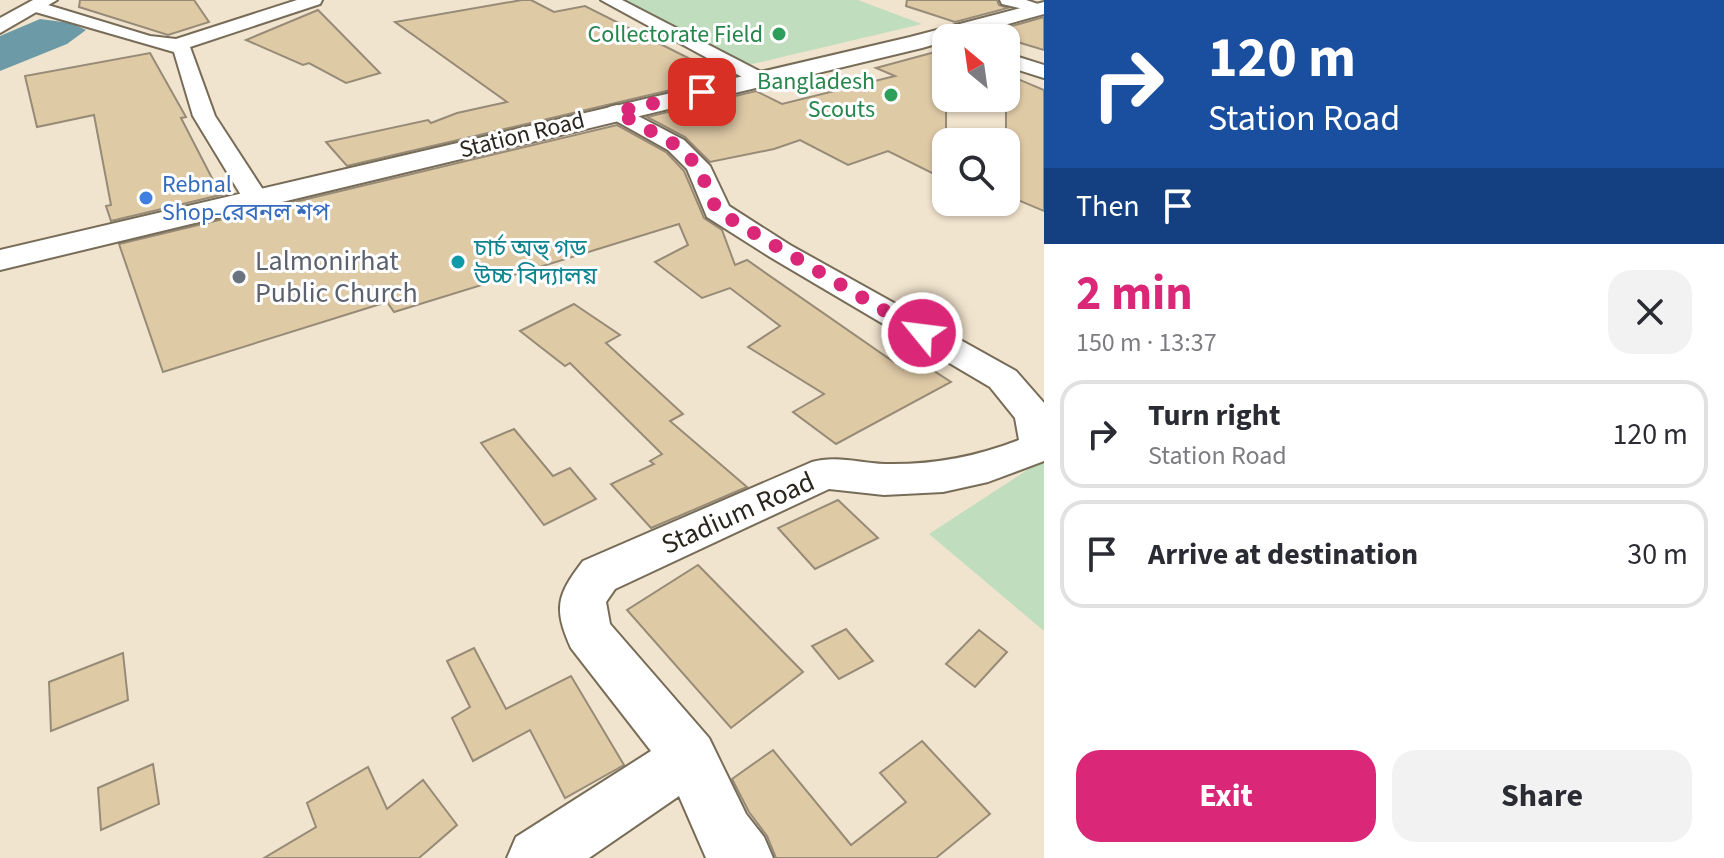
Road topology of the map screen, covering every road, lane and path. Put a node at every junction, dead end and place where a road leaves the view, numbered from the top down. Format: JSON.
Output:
{"nodes":[{"id":1,"x":314,"y":0,"type":"edge"},
{"id":2,"x":609,"y":0,"type":"edge"},
{"id":3,"x":1008,"y":0,"type":"edge"},
{"id":4,"x":42,"y":3,"type":"edge"},
{"id":5,"x":1042,"y":9,"type":"edge"},
{"id":6,"x":989,"y":24,"type":"edge"},
{"id":7,"x":0,"y":27,"type":"edge"},
{"id":8,"x":932,"y":40,"type":"edge"},
{"id":9,"x":177,"y":45,"type":"junction"},
{"id":10,"x":1020,"y":64,"type":"edge"},
{"id":11,"x":1044,"y":72,"type":"edge"},
{"id":12,"x":760,"y":79,"type":"junction"},
{"id":13,"x":617,"y":112,"type":"junction"},
{"id":14,"x":256,"y":199,"type":"junction"},
{"id":15,"x":0,"y":260,"type":"edge"},
{"id":16,"x":690,"y":757,"type":"junction"},
{"id":17,"x":537,"y":858,"type":"edge"},
{"id":18,"x":743,"y":858,"type":"edge"}],
"edges":[{"from":1,"to":9,"type":"street"},
{"from":2,"to":12,"type":"street"},
{"from":3,"to":5,"type":"street"},
{"from":4,"to":7,"type":"main road"},
{"from":4,"to":9,"type":"street"},
{"from":5,"to":6,"type":"main road","name":"Station Road"},
{"from":8,"to":12,"type":"main road","name":"Station Road"},
{"from":9,"to":14,"type":"street"},
{"from":10,"to":11,"type":"street"},
{"from":12,"to":13,"type":"main road","name":"Station Road"},
{"from":13,"to":14,"type":"main road","name":"Station Road"},
{"from":13,"to":16,"type":"street","name":"Stadium Road"},
{"from":14,"to":15,"type":"main road","name":"Station Road"},
{"from":16,"to":17,"type":"street"},
{"from":16,"to":18,"type":"street","name":"Stadium Road"}]}
